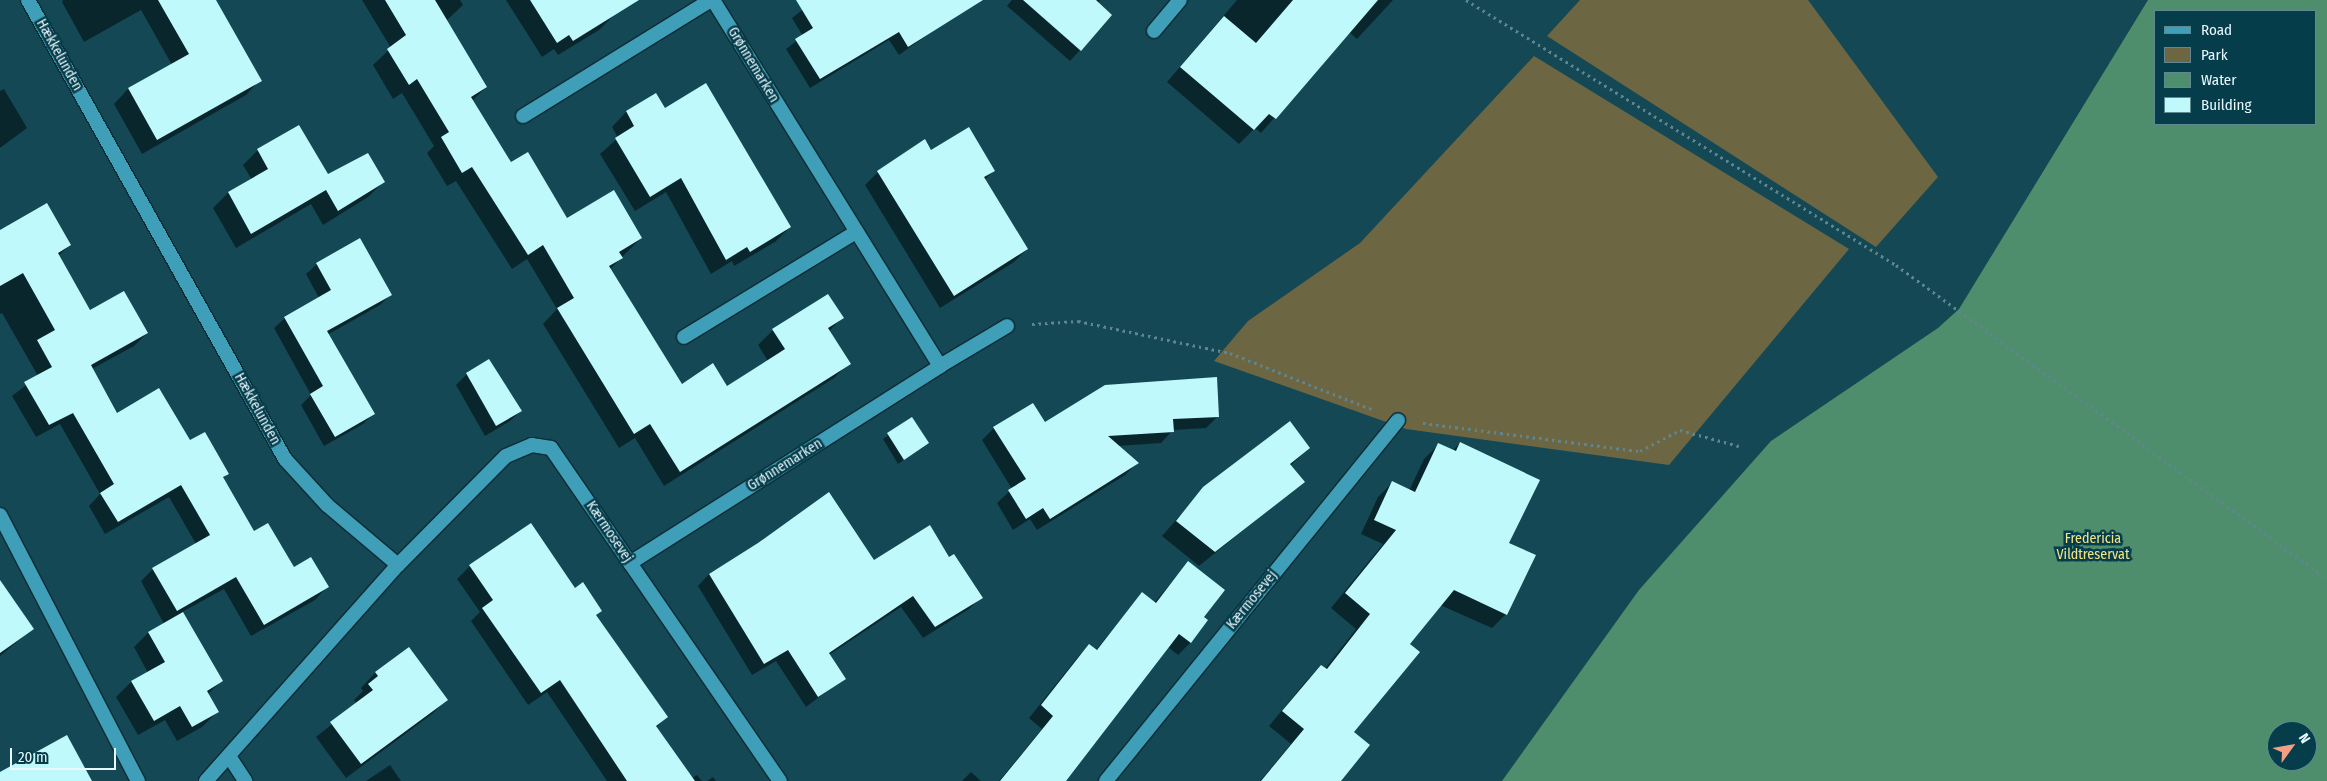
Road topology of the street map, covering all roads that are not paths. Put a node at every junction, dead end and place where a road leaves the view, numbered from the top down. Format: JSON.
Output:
{"nodes":[{"id":1,"x":28,"y":0,"type":"edge"},
{"id":2,"x":712,"y":0,"type":"edge"},
{"id":3,"x":1180,"y":0,"type":"edge"},
{"id":4,"x":1154,"y":31,"type":"dead end"},
{"id":5,"x":523,"y":116,"type":"dead end"},
{"id":6,"x":856,"y":232,"type":"junction"},
{"id":7,"x":1007,"y":326,"type":"road end"},
{"id":8,"x":684,"y":337,"type":"dead end"},
{"id":9,"x":940,"y":366,"type":"junction"},
{"id":10,"x":1398,"y":420,"type":"road end"},
{"id":11,"x":0,"y":516,"type":"edge"},
{"id":12,"x":630,"y":563,"type":"junction"},
{"id":13,"x":398,"y":565,"type":"junction"},
{"id":14,"x":228,"y":756,"type":"junction"},
{"id":15,"x":138,"y":781,"type":"edge"},
{"id":16,"x":206,"y":781,"type":"edge"},
{"id":17,"x":245,"y":781,"type":"edge"},
{"id":18,"x":780,"y":781,"type":"edge"},
{"id":19,"x":1106,"y":781,"type":"edge"}],
"edges":[{"from":1,"to":13,"type":"street","name":"Hækkelunden"},
{"from":2,"to":5,"type":"street","name":"Grønnemarken"},
{"from":2,"to":6,"type":"street","name":"Grønnemarken"},
{"from":3,"to":4,"type":"street"},
{"from":6,"to":8,"type":"street"},
{"from":6,"to":9,"type":"street","name":"Grønnemarken"},
{"from":7,"to":9,"type":"street","name":"Grønnemarken"},
{"from":9,"to":12,"type":"street","name":"Grønnemarken"},
{"from":10,"to":19,"type":"street","name":"Kærmosevej"},
{"from":11,"to":15,"type":"street"},
{"from":12,"to":13,"type":"street","name":"Kærmosevej"},
{"from":12,"to":18,"type":"street","name":"Kærmosevej"},
{"from":13,"to":14,"type":"street"},
{"from":14,"to":16,"type":"street"},
{"from":14,"to":17,"type":"street"}]}
